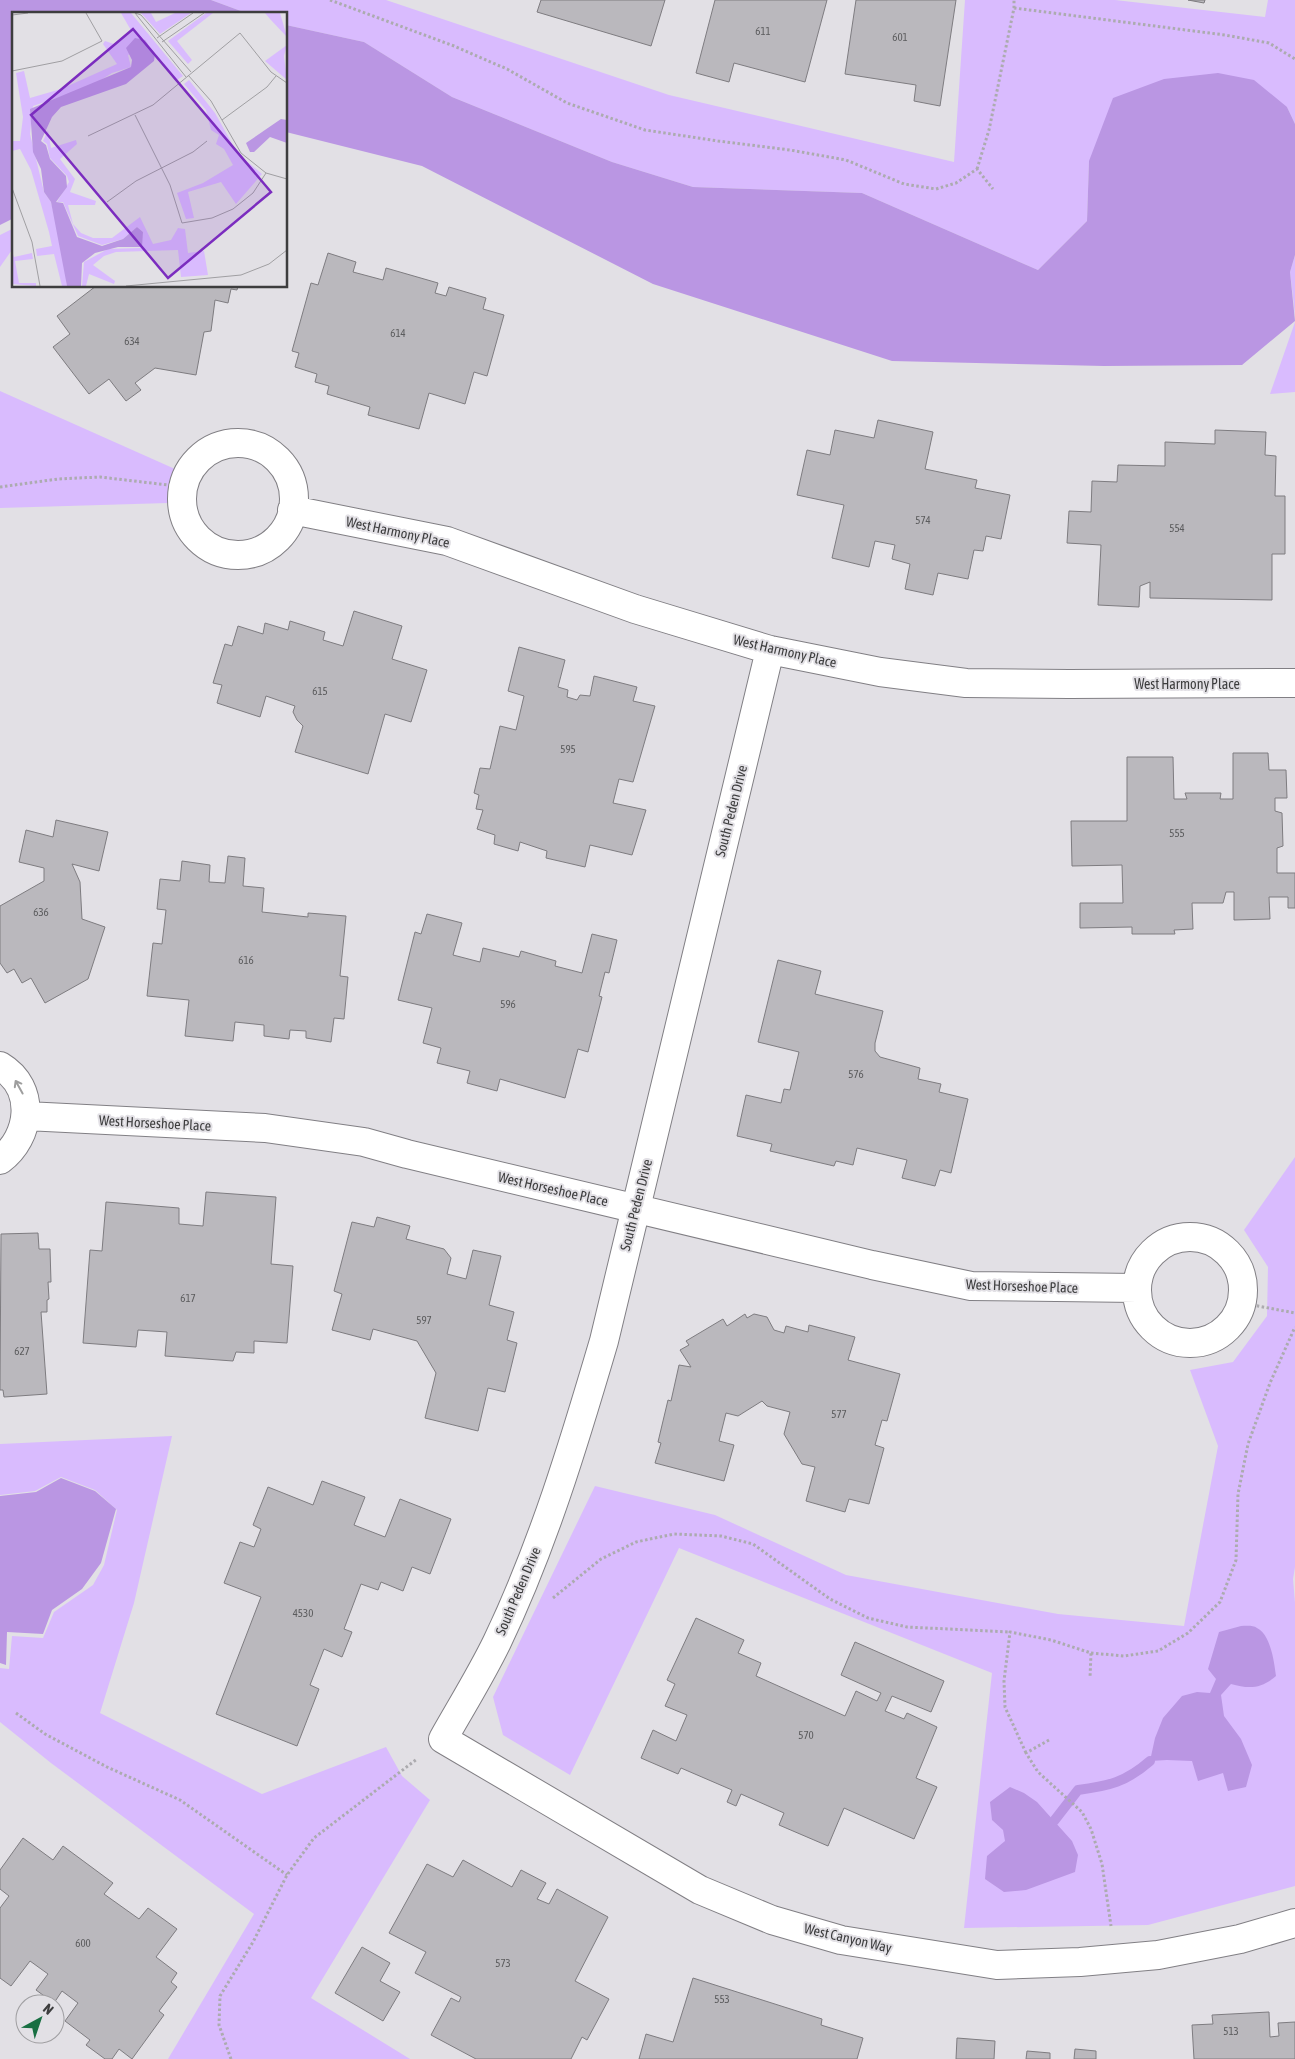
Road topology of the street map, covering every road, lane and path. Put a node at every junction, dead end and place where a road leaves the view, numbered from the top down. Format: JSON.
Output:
{"nodes":[{"id":1,"x":330,"y":0,"type":"edge"},
{"id":2,"x":1014,"y":0,"type":"edge"},
{"id":3,"x":1014,"y":8,"type":"junction"},
{"id":4,"x":1295,"y":60,"type":"edge"},
{"id":5,"x":977,"y":170,"type":"junction"},
{"id":6,"x":993,"y":189,"type":"dead end"},
{"id":7,"x":184,"y":486,"type":"junction"},
{"id":8,"x":0,"y":487,"type":"edge"},
{"id":9,"x":292,"y":510,"type":"junction"},
{"id":10,"x":770,"y":650,"type":"junction"},
{"id":11,"x":1295,"y":683,"type":"edge"},
{"id":12,"x":0,"y":1066,"type":"edge"},
{"id":13,"x":26,"y":1116,"type":"junction"},
{"id":14,"x":0,"y":1160,"type":"edge"},
{"id":15,"x":636,"y":1208,"type":"junction"},
{"id":16,"x":1136,"y":1288,"type":"junction"},
{"id":17,"x":1242,"y":1302,"type":"junction"},
{"id":18,"x":1295,"y":1313,"type":"edge"},
{"id":19,"x":1295,"y":1327,"type":"edge"},
{"id":20,"x":521,"y":1588,"type":"junction"},
{"id":21,"x":1010,"y":1632,"type":"junction"},
{"id":22,"x":1091,"y":1653,"type":"junction"},
{"id":23,"x":1090,"y":1678,"type":"dead end"},
{"id":24,"x":16,"y":1713,"type":"dead end"},
{"id":25,"x":443,"y":1739,"type":"junction"},
{"id":26,"x":1049,"y":1740,"type":"dead end"},
{"id":27,"x":1026,"y":1753,"type":"junction"},
{"id":28,"x":287,"y":1875,"type":"junction"},
{"id":29,"x":1295,"y":1923,"type":"edge"},
{"id":30,"x":1116,"y":1959,"type":"junction"},
{"id":31,"x":231,"y":2059,"type":"edge"}],
"edges":[{"from":1,"to":5,"type":"path"},
{"from":2,"to":3,"type":"path"},
{"from":3,"to":4,"type":"path"},
{"from":3,"to":5,"type":"path"},
{"from":5,"to":6,"type":"path"},
{"from":7,"to":8,"type":"path"},
{"from":7,"to":9,"type":"street"},
{"from":7,"to":9,"type":"street"},
{"from":9,"to":10,"type":"street","name":"West Harmony Place"},
{"from":10,"to":11,"type":"street","name":"West Harmony Place"},
{"from":10,"to":15,"type":"street","name":"South Peden Drive"},
{"from":13,"to":12,"type":"street","one_way":true},
{"from":13,"to":14,"type":"street"},
{"from":13,"to":15,"type":"street","name":"West Horseshoe Place"},
{"from":15,"to":16,"type":"street","name":"West Horseshoe Place"},
{"from":15,"to":20,"type":"street","name":"South Peden Drive"},
{"from":16,"to":17,"type":"street"},
{"from":16,"to":17,"type":"street"},
{"from":17,"to":18,"type":"path"},
{"from":19,"to":22,"type":"path"},
{"from":20,"to":21,"type":"path"},
{"from":20,"to":25,"type":"street","name":"South Peden Drive"},
{"from":21,"to":22,"type":"path"},
{"from":21,"to":27,"type":"path"},
{"from":22,"to":23,"type":"path"},
{"from":24,"to":28,"type":"path"},
{"from":25,"to":28,"type":"path"},
{"from":25,"to":30,"type":"street","name":"West Canyon Way"},
{"from":26,"to":27,"type":"path"},
{"from":27,"to":30,"type":"path"},
{"from":28,"to":31,"type":"path"},
{"from":29,"to":30,"type":"street","name":"West Canyon Way"}]}
